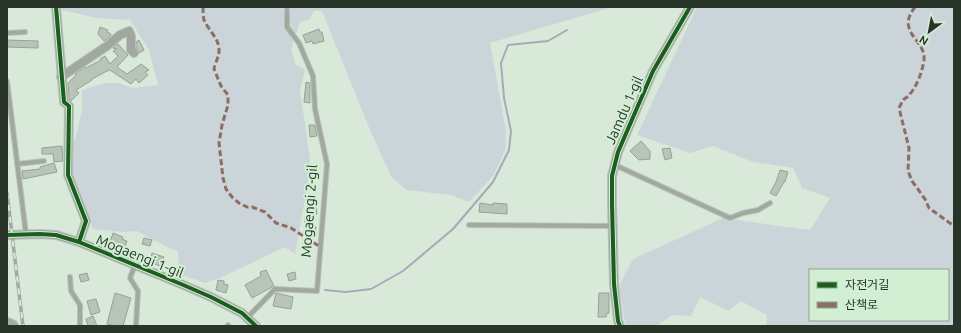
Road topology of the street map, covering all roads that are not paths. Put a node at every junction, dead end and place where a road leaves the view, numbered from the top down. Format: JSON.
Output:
{"nodes":[{"id":1,"x":56,"y":7,"type":"edge"},
{"id":2,"x":690,"y":7,"type":"edge"},
{"id":3,"x":287,"y":10,"type":"dead end"},
{"id":4,"x":25,"y":32,"type":"dead end"},
{"id":5,"x":7,"y":33,"type":"edge"},
{"id":6,"x":134,"y":54,"type":"dead end"},
{"id":7,"x":61,"y":77,"type":"junction"},
{"id":8,"x":7,"y":81,"type":"edge"},
{"id":9,"x":44,"y":161,"type":"dead end"},
{"id":10,"x":17,"y":164,"type":"junction"},
{"id":11,"x":615,"y":165,"type":"junction"},
{"id":12,"x":770,"y":203,"type":"dead end"},
{"id":13,"x":470,"y":225,"type":"dead end"},
{"id":14,"x":613,"y":226,"type":"junction"},
{"id":15,"x":26,"y":234,"type":"junction"},
{"id":16,"x":7,"y":235,"type":"edge"},
{"id":17,"x":78,"y":242,"type":"junction"},
{"id":18,"x":135,"y":266,"type":"junction"},
{"id":19,"x":70,"y":278,"type":"dead end"},
{"id":20,"x":247,"y":318,"type":"junction"},
{"id":21,"x":7,"y":324,"type":"edge"},
{"id":22,"x":12,"y":326,"type":"edge"},
{"id":23,"x":80,"y":326,"type":"edge"},
{"id":24,"x":136,"y":326,"type":"edge"},
{"id":25,"x":256,"y":326,"type":"edge"},
{"id":26,"x":620,"y":326,"type":"edge"}],
"edges":[{"from":1,"to":7,"type":"street"},
{"from":2,"to":11,"type":"street","name":"Jamdu 1-gil"},
{"from":3,"to":20,"type":"lane","name":"Mogaengi 2-gil"},
{"from":4,"to":5,"type":"lane"},
{"from":6,"to":7,"type":"street"},
{"from":7,"to":17,"type":"street"},
{"from":8,"to":10,"type":"lane"},
{"from":9,"to":10,"type":"lane"},
{"from":10,"to":15,"type":"lane"},
{"from":11,"to":12,"type":"lane"},
{"from":11,"to":14,"type":"street","name":"Jamdu 1-gil"},
{"from":13,"to":14,"type":"lane"},
{"from":14,"to":26,"type":"street","name":"Jamdu 1-gil"},
{"from":15,"to":16,"type":"street","name":"Mogaengi 1-gil"},
{"from":15,"to":17,"type":"street","name":"Mogaengi 1-gil"},
{"from":17,"to":18,"type":"street","name":"Mogaengi 1-gil"},
{"from":18,"to":20,"type":"street","name":"Mogaengi 1-gil"},
{"from":18,"to":24,"type":"lane"},
{"from":19,"to":23,"type":"lane"},
{"from":20,"to":25,"type":"street","name":"Mogaengi 1-gil"},
{"from":21,"to":22,"type":"main road"}]}
